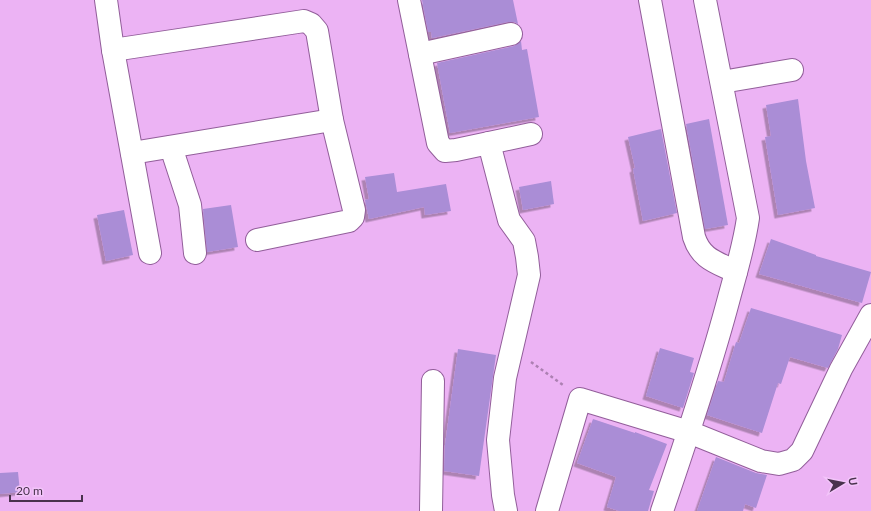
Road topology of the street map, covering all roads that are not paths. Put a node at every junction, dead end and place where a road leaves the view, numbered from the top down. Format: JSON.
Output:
{"nodes":[{"id":1,"x":106,"y":0,"type":"edge"},
{"id":2,"x":409,"y":0,"type":"edge"},
{"id":3,"x":650,"y":0,"type":"edge"},
{"id":4,"x":705,"y":0,"type":"edge"},
{"id":5,"x":511,"y":34,"type":"dead end"},
{"id":6,"x":113,"y":50,"type":"junction"},
{"id":7,"x":420,"y":54,"type":"junction"},
{"id":8,"x":792,"y":70,"type":"dead end"},
{"id":9,"x":722,"y":82,"type":"junction"},
{"id":10,"x":332,"y":120,"type":"junction"},
{"id":11,"x":531,"y":134,"type":"dead end"},
{"id":12,"x":489,"y":143,"type":"junction"},
{"id":13,"x":171,"y":147,"type":"junction"},
{"id":14,"x":132,"y":152,"type":"junction"},
{"id":15,"x":257,"y":240,"type":"dead end"},
{"id":16,"x":150,"y":253,"type":"dead end"},
{"id":17,"x":195,"y":253,"type":"dead end"},
{"id":18,"x":736,"y":272,"type":"junction"},
{"id":19,"x":871,"y":315,"type":"edge"},
{"id":20,"x":433,"y":381,"type":"dead end"},
{"id":21,"x":689,"y":432,"type":"junction"},
{"id":22,"x":431,"y":511,"type":"edge"},
{"id":23,"x":506,"y":511,"type":"edge"},
{"id":24,"x":547,"y":511,"type":"edge"},
{"id":25,"x":662,"y":511,"type":"edge"}],
"edges":[{"from":1,"to":6,"type":"street"},
{"from":2,"to":7,"type":"street"},
{"from":3,"to":18,"type":"street"},
{"from":4,"to":9,"type":"street"},
{"from":5,"to":7,"type":"street"},
{"from":6,"to":10,"type":"street"},
{"from":6,"to":14,"type":"street"},
{"from":7,"to":12,"type":"street"},
{"from":8,"to":9,"type":"street"},
{"from":9,"to":18,"type":"street"},
{"from":10,"to":13,"type":"street"},
{"from":10,"to":15,"type":"street"},
{"from":11,"to":12,"type":"street"},
{"from":12,"to":23,"type":"street"},
{"from":13,"to":14,"type":"street"},
{"from":13,"to":17,"type":"street"},
{"from":14,"to":16,"type":"street"},
{"from":18,"to":21,"type":"street"},
{"from":19,"to":21,"type":"street"},
{"from":20,"to":22,"type":"street"},
{"from":21,"to":24,"type":"street"},
{"from":21,"to":25,"type":"street"}]}
